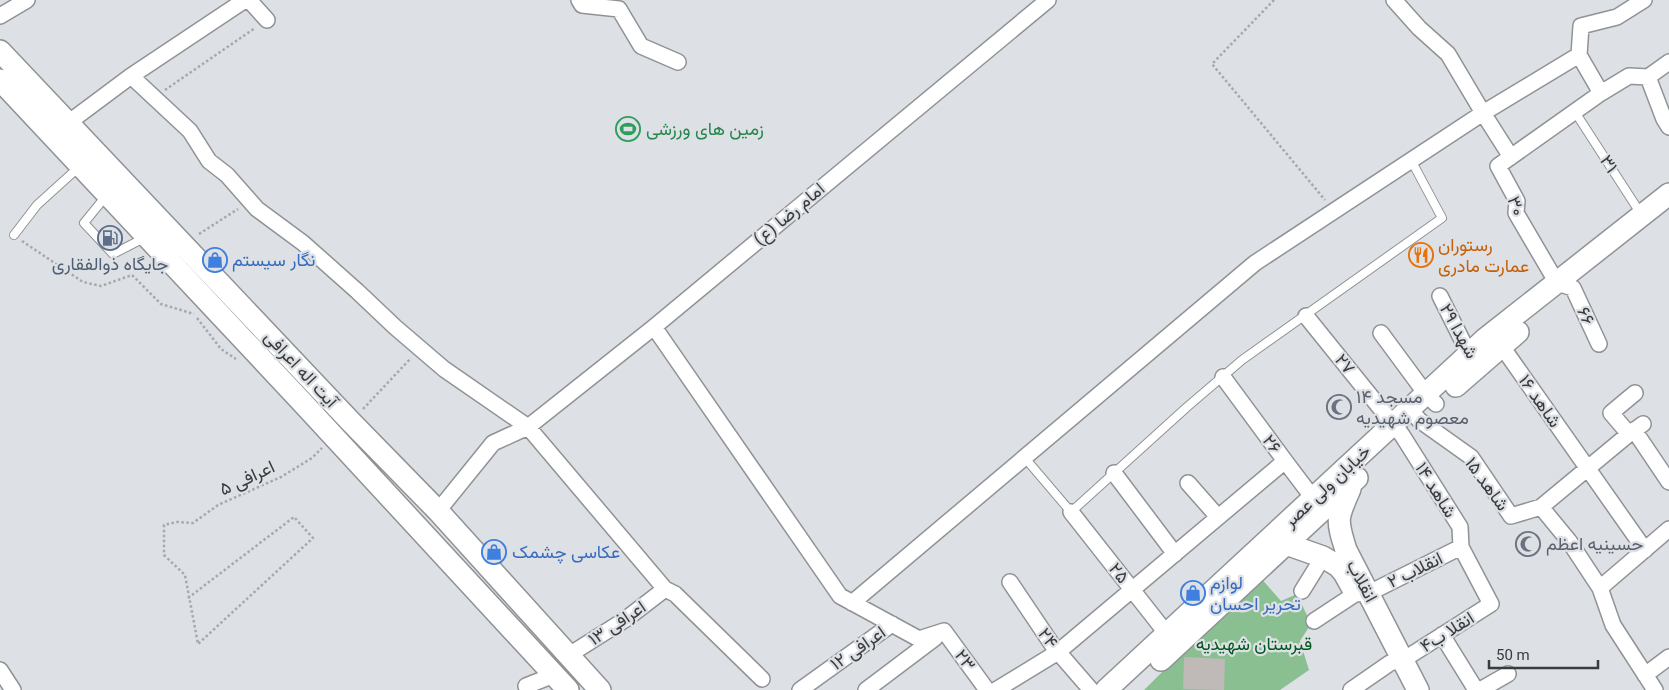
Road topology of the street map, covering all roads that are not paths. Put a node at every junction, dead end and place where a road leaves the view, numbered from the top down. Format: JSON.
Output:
{"nodes":[{"id":1,"x":27,"y":0,"type":"edge"},
{"id":2,"x":247,"y":0,"type":"edge"},
{"id":3,"x":579,"y":0,"type":"edge"},
{"id":4,"x":1048,"y":0,"type":"edge"},
{"id":5,"x":1394,"y":0,"type":"edge"},
{"id":6,"x":1644,"y":0,"type":"edge"},
{"id":7,"x":0,"y":16,"type":"edge"},
{"id":8,"x":266,"y":20,"type":"road end"},
{"id":9,"x":0,"y":51,"type":"edge"},
{"id":10,"x":1579,"y":55,"type":"junction"},
{"id":11,"x":678,"y":62,"type":"dead end"},
{"id":12,"x":1669,"y":62,"type":"edge"},
{"id":13,"x":131,"y":76,"type":"junction"},
{"id":14,"x":1648,"y":77,"type":"junction"},
{"id":15,"x":0,"y":80,"type":"edge"},
{"id":16,"x":1601,"y":93,"type":"junction"},
{"id":17,"x":1576,"y":112,"type":"junction"},
{"id":18,"x":1483,"y":113,"type":"junction"},
{"id":19,"x":58,"y":122,"type":"junction"},
{"id":20,"x":1669,"y":127,"type":"edge"},
{"id":21,"x":1511,"y":156,"type":"junction"},
{"id":22,"x":1411,"y":160,"type":"junction"},
{"id":23,"x":80,"y":166,"type":"junction"},
{"id":24,"x":108,"y":195,"type":"junction"},
{"id":25,"x":1667,"y":204,"type":"edge"},
{"id":26,"x":1642,"y":215,"type":"junction"},
{"id":27,"x":163,"y":223,"type":"junction"},
{"id":28,"x":14,"y":235,"type":"road end"},
{"id":29,"x":147,"y":238,"type":"junction"},
{"id":30,"x":1565,"y":286,"type":"junction"},
{"id":31,"x":1440,"y":296,"type":"dead end"},
{"id":32,"x":1306,"y":316,"type":"junction"},
{"id":33,"x":654,"y":327,"type":"junction"},
{"id":34,"x":1381,"y":333,"type":"dead end"},
{"id":35,"x":1497,"y":339,"type":"junction"},
{"id":36,"x":1599,"y":344,"type":"dead end"},
{"id":37,"x":1474,"y":360,"type":"junction"},
{"id":38,"x":1223,"y":377,"type":"junction"},
{"id":39,"x":1635,"y":393,"type":"dead end"},
{"id":40,"x":1431,"y":399,"type":"junction"},
{"id":41,"x":1414,"y":414,"type":"junction"},
{"id":42,"x":528,"y":427,"type":"junction"},
{"id":43,"x":1635,"y":429,"type":"junction"},
{"id":44,"x":1398,"y":430,"type":"junction"},
{"id":45,"x":1025,"y":458,"type":"junction"},
{"id":46,"x":1285,"y":461,"type":"junction"},
{"id":47,"x":1588,"y":468,"type":"junction"},
{"id":48,"x":1114,"y":473,"type":"junction"},
{"id":49,"x":1349,"y":475,"type":"junction"},
{"id":50,"x":1669,"y":482,"type":"edge"},
{"id":51,"x":1188,"y":483,"type":"dead end"},
{"id":52,"x":1318,"y":504,"type":"junction"},
{"id":53,"x":1541,"y":507,"type":"junction"},
{"id":54,"x":438,"y":512,"type":"junction"},
{"id":55,"x":1071,"y":512,"type":"junction"},
{"id":56,"x":1218,"y":517,"type":"junction"},
{"id":57,"x":1669,"y":530,"type":"edge"},
{"id":58,"x":1281,"y":539,"type":"junction"},
{"id":59,"x":1461,"y":547,"type":"junction"},
{"id":60,"x":1645,"y":550,"type":"junction"},
{"id":61,"x":1175,"y":554,"type":"junction"},
{"id":62,"x":1323,"y":557,"type":"junction"},
{"id":63,"x":1010,"y":582,"type":"dead end"},
{"id":64,"x":1600,"y":588,"type":"junction"},
{"id":65,"x":665,"y":589,"type":"junction"},
{"id":66,"x":1132,"y":590,"type":"junction"},
{"id":67,"x":1302,"y":591,"type":"dead end"},
{"id":68,"x":1362,"y":593,"type":"junction"},
{"id":69,"x":852,"y":603,"type":"junction"},
{"id":70,"x":1491,"y":604,"type":"joint"},
{"id":71,"x":1314,"y":621,"type":"dead end"},
{"id":72,"x":892,"y":624,"type":"junction"},
{"id":73,"x":944,"y":631,"type":"junction"},
{"id":74,"x":1167,"y":634,"type":"junction"},
{"id":75,"x":1442,"y":634,"type":"junction"},
{"id":76,"x":1058,"y":652,"type":"junction"},
{"id":77,"x":569,"y":655,"type":"junction"},
{"id":78,"x":1669,"y":658,"type":"edge"},
{"id":79,"x":1397,"y":661,"type":"junction"},
{"id":80,"x":0,"y":670,"type":"edge"},
{"id":81,"x":1508,"y":674,"type":"dead end"},
{"id":82,"x":1644,"y":675,"type":"junction"},
{"id":83,"x":762,"y":679,"type":"dead end"},
{"id":84,"x":561,"y":682,"type":"edge"},
{"id":85,"x":527,"y":688,"type":"edge"},
{"id":86,"x":808,"y":688,"type":"edge"},
{"id":87,"x":1472,"y":688,"type":"edge"},
{"id":88,"x":13,"y":690,"type":"edge"},
{"id":89,"x":600,"y":690,"type":"edge"},
{"id":90,"x":866,"y":690,"type":"edge"},
{"id":91,"x":987,"y":690,"type":"edge"},
{"id":92,"x":996,"y":690,"type":"edge"},
{"id":93,"x":1091,"y":690,"type":"edge"},
{"id":94,"x":1106,"y":690,"type":"edge"},
{"id":95,"x":1128,"y":690,"type":"edge"},
{"id":96,"x":1351,"y":690,"type":"edge"},
{"id":97,"x":1405,"y":690,"type":"edge"},
{"id":98,"x":1418,"y":690,"type":"edge"},
{"id":99,"x":1655,"y":690,"type":"edge"}],
"edges":[{"from":1,"to":7,"type":"street"},
{"from":2,"to":8,"type":"street"},
{"from":2,"to":13,"type":"street"},
{"from":3,"to":11,"type":"street"},
{"from":4,"to":33,"type":"street","name":"امام رضا (ع)"},
{"from":5,"to":18,"type":"street"},
{"from":6,"to":10,"type":"street"},
{"from":9,"to":19,"type":"main road","name":"آیت اله اعرافی"},
{"from":10,"to":16,"type":"street"},
{"from":10,"to":18,"type":"street"},
{"from":12,"to":14,"type":"street"},
{"from":13,"to":19,"type":"street"},
{"from":13,"to":42,"type":"street"},
{"from":14,"to":16,"type":"street"},
{"from":14,"to":20,"type":"street"},
{"from":15,"to":19,"type":"main road","name":"آیت اله اعرافی"},
{"from":16,"to":17,"type":"street"},
{"from":17,"to":21,"type":"street"},
{"from":17,"to":26,"type":"lane","name":"۳۱"},
{"from":18,"to":21,"type":"street"},
{"from":18,"to":22,"type":"street"},
{"from":19,"to":23,"type":"main road","name":"آیت اله اعرافی"},
{"from":19,"to":27,"type":"main road","name":"آیت اله اعرافی"},
{"from":21,"to":30,"type":"street","name":"۳۰"},
{"from":22,"to":32,"type":"lane"},
{"from":22,"to":45,"type":"street"},
{"from":23,"to":24,"type":"main road","name":"آیت اله اعرافی"},
{"from":23,"to":28,"type":"lane"},
{"from":24,"to":29,"type":"main road","name":"آیت اله اعرافی"},
{"from":24,"to":29,"type":"lane"},
{"from":25,"to":26,"type":"main road","name":"خیابان ولی عصر"},
{"from":25,"to":30,"type":"main road","name":"خیابان ولی عصر"},
{"from":26,"to":30,"type":"main road","name":"خیابان ولی عصر"},
{"from":27,"to":29,"type":"main road"},
{"from":27,"to":54,"type":"main road","name":"آیت اله اعرافی"},
{"from":29,"to":84,"type":"main road","name":"آیت اله اعرافی"},
{"from":30,"to":35,"type":"main road","name":"خیابان ولی عصر"},
{"from":30,"to":36,"type":"street","name":"۶۶"},
{"from":31,"to":37,"type":"street","name":"شهدا ۲۹"},
{"from":32,"to":38,"type":"lane"},
{"from":32,"to":44,"type":"street","name":"۲۷"},
{"from":33,"to":42,"type":"street","name":"امام رضا (ع)"},
{"from":33,"to":69,"type":"street"},
{"from":34,"to":40,"type":"street"},
{"from":35,"to":37,"type":"main road","name":"خیابان ولی عصر"},
{"from":35,"to":47,"type":"street","name":"شاهد ۱۶"},
{"from":37,"to":40,"type":"main road","name":"خیابان ولی عصر"},
{"from":38,"to":46,"type":"street","name":"۲۶"},
{"from":38,"to":48,"type":"lane"},
{"from":39,"to":43,"type":"street"},
{"from":40,"to":41,"type":"main road","name":"خیابان ولی عصر"},
{"from":41,"to":44,"type":"main road","name":"خیابان ولی عصر"},
{"from":41,"to":53,"type":"street","name":"شاهد ۱۵"},
{"from":42,"to":54,"type":"street","name":"امام رضا (ع)"},
{"from":42,"to":65,"type":"street"},
{"from":43,"to":47,"type":"street"},
{"from":43,"to":50,"type":"street"},
{"from":44,"to":49,"type":"main road","name":"خیابان ولی عصر"},
{"from":44,"to":59,"type":"street","name":"شاهد ۱۴"},
{"from":45,"to":55,"type":"lane"},
{"from":45,"to":69,"type":"street"},
{"from":46,"to":52,"type":"street","name":"۲۶"},
{"from":46,"to":56,"type":"street"},
{"from":47,"to":53,"type":"street"},
{"from":47,"to":60,"type":"street","name":"شاهد ۱۶"},
{"from":48,"to":55,"type":"lane"},
{"from":48,"to":61,"type":"street"},
{"from":49,"to":52,"type":"main road","name":"خیابان ولی عصر"},
{"from":49,"to":68,"type":"main road","name":"انقلاب"},
{"from":51,"to":56,"type":"street"},
{"from":52,"to":58,"type":"main road","name":"خیابان ولی عصر"},
{"from":53,"to":64,"type":"street"},
{"from":54,"to":77,"type":"main road","name":"آیت اله اعرافی"},
{"from":55,"to":66,"type":"street","name":"۲۵"},
{"from":56,"to":61,"type":"street"},
{"from":57,"to":60,"type":"street"},
{"from":58,"to":62,"type":"main road","name":"انقلاب"},
{"from":58,"to":74,"type":"main road","name":"خیابان ولی عصر"},
{"from":58,"to":95,"type":"main road","name":"خیابان ولی عصر"},
{"from":59,"to":68,"type":"street","name":"انقلاب ۲"},
{"from":59,"to":70,"type":"street","name":"شاهد ۱۴"},
{"from":60,"to":64,"type":"street"},
{"from":61,"to":66,"type":"street"},
{"from":62,"to":67,"type":"street"},
{"from":62,"to":68,"type":"main road","name":"انقلاب"},
{"from":63,"to":76,"type":"street","name":"۲۴"},
{"from":64,"to":82,"type":"street"},
{"from":65,"to":77,"type":"street","name":"اعرافی ۱۳"},
{"from":65,"to":83,"type":"street"},
{"from":66,"to":74,"type":"street","name":"۲۵"},
{"from":66,"to":76,"type":"street"},
{"from":68,"to":71,"type":"street","name":"انقلاب ۲"},
{"from":68,"to":79,"type":"main road","name":"انقلاب"},
{"from":69,"to":72,"type":"street"},
{"from":70,"to":75,"type":"street","name":"انقلا ب۴"},
{"from":72,"to":73,"type":"street"},
{"from":72,"to":86,"type":"street","name":"اعرافی ۱۲"},
{"from":73,"to":90,"type":"street"},
{"from":73,"to":91,"type":"street","name":"۲۳"},
{"from":74,"to":94,"type":"main road","name":"خیابان ولی عصر"},
{"from":75,"to":79,"type":"street","name":"انقلا ب۴"},
{"from":75,"to":87,"type":"street"},
{"from":76,"to":92,"type":"street"},
{"from":76,"to":93,"type":"street","name":"۲۴"},
{"from":77,"to":89,"type":"main road","name":"آیت اله اعرافی"},
{"from":78,"to":82,"type":"street"},
{"from":79,"to":96,"type":"street","name":"انقلا ب۴"},
{"from":79,"to":97,"type":"main road","name":"انقلاب"},
{"from":79,"to":98,"type":"main road","name":"انقلاب"},
{"from":80,"to":88,"type":"street"},
{"from":81,"to":87,"type":"street"},
{"from":82,"to":99,"type":"street"},
{"from":84,"to":85,"type":"street"}]}
